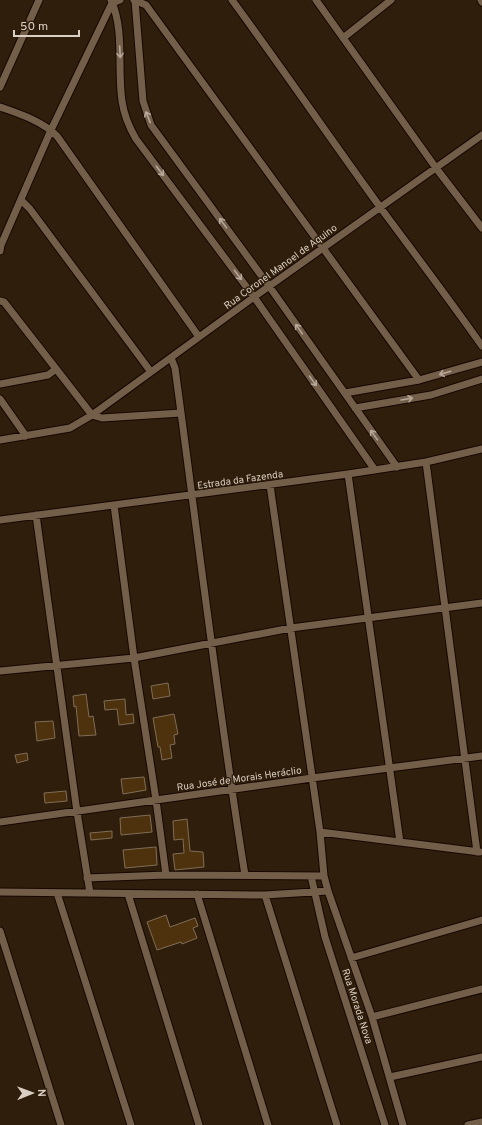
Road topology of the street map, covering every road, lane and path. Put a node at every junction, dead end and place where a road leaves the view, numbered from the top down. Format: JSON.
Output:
{"nodes":[{"id":1,"x":39,"y":0,"type":"edge"},
{"id":2,"x":120,"y":0,"type":"edge"},
{"id":3,"x":135,"y":0,"type":"edge"},
{"id":4,"x":232,"y":0,"type":"edge"},
{"id":5,"x":316,"y":0,"type":"edge"},
{"id":6,"x":391,"y":0,"type":"edge"},
{"id":7,"x":112,"y":1,"type":"edge"},
{"id":8,"x":343,"y":38,"type":"junction"},
{"id":9,"x":0,"y":87,"type":"edge"},
{"id":10,"x":0,"y":107,"type":"edge"},
{"id":11,"x":51,"y":130,"type":"junction"},
{"id":12,"x":482,"y":135,"type":"edge"},
{"id":13,"x":436,"y":168,"type":"junction"},
{"id":14,"x":21,"y":200,"type":"junction"},
{"id":15,"x":380,"y":207,"type":"junction"},
{"id":16,"x":482,"y":228,"type":"edge"},
{"id":17,"x":323,"y":247,"type":"junction"},
{"id":18,"x":0,"y":251,"type":"edge"},
{"id":19,"x":269,"y":286,"type":"junction"},
{"id":20,"x":254,"y":297,"type":"junction"},
{"id":21,"x":0,"y":301,"type":"edge"},
{"id":22,"x":199,"y":337,"type":"junction"},
{"id":23,"x":482,"y":346,"type":"edge"},
{"id":24,"x":171,"y":358,"type":"junction"},
{"id":25,"x":482,"y":362,"type":"edge"},
{"id":26,"x":56,"y":369,"type":"junction"},
{"id":27,"x":151,"y":372,"type":"junction"},
{"id":28,"x":482,"y":379,"type":"edge"},
{"id":29,"x":419,"y":380,"type":"junction"},
{"id":30,"x":0,"y":384,"type":"edge"},
{"id":31,"x":345,"y":393,"type":"junction"},
{"id":32,"x":0,"y":399,"type":"edge"},
{"id":33,"x":355,"y":408,"type":"junction"},
{"id":34,"x":181,"y":413,"type":"junction"},
{"id":35,"x":92,"y":415,"type":"junction"},
{"id":36,"x":26,"y":436,"type":"junction"},
{"id":37,"x":0,"y":440,"type":"edge"},
{"id":38,"x":482,"y":449,"type":"edge"},
{"id":39,"x":426,"y":462,"type":"junction"},
{"id":40,"x":397,"y":467,"type":"junction"},
{"id":41,"x":375,"y":470,"type":"junction"},
{"id":42,"x":348,"y":474,"type":"junction"},
{"id":43,"x":270,"y":485,"type":"junction"},
{"id":44,"x":193,"y":496,"type":"junction"},
{"id":45,"x":114,"y":505,"type":"junction"},
{"id":46,"x":36,"y":515,"type":"junction"},
{"id":47,"x":0,"y":520,"type":"edge"},
{"id":48,"x":482,"y":603,"type":"edge"},
{"id":49,"x":446,"y":608,"type":"junction"},
{"id":50,"x":368,"y":618,"type":"junction"},
{"id":51,"x":291,"y":628,"type":"junction"},
{"id":52,"x":211,"y":644,"type":"junction"},
{"id":53,"x":134,"y":658,"type":"junction"},
{"id":54,"x":57,"y":664,"type":"junction"},
{"id":55,"x":0,"y":671,"type":"edge"},
{"id":56,"x":482,"y":756,"type":"edge"},
{"id":57,"x":466,"y":758,"type":"junction"},
{"id":58,"x":390,"y":769,"type":"junction"},
{"id":59,"x":312,"y":778,"type":"junction"},
{"id":60,"x":232,"y":790,"type":"junction"},
{"id":61,"x":156,"y":800,"type":"junction"},
{"id":62,"x":77,"y":812,"type":"junction"},
{"id":63,"x":0,"y":818,"type":"edge"},
{"id":64,"x":0,"y":822,"type":"edge"},
{"id":65,"x":320,"y":832,"type":"junction"},
{"id":66,"x":400,"y":842,"type":"junction"},
{"id":67,"x":480,"y":852,"type":"edge"},
{"id":68,"x":166,"y":875,"type":"junction"},
{"id":69,"x":245,"y":875,"type":"junction"},
{"id":70,"x":311,"y":876,"type":"junction"},
{"id":71,"x":324,"y":876,"type":"junction"},
{"id":72,"x":87,"y":878,"type":"junction"},
{"id":73,"x":328,"y":891,"type":"junction"},
{"id":74,"x":0,"y":892,"type":"edge"},
{"id":75,"x":314,"y":892,"type":"junction"},
{"id":76,"x":57,"y":893,"type":"junction"},
{"id":77,"x":90,"y":893,"type":"junction"},
{"id":78,"x":128,"y":894,"type":"junction"},
{"id":79,"x":197,"y":894,"type":"junction"},
{"id":80,"x":264,"y":895,"type":"junction"},
{"id":81,"x":482,"y":920,"type":"edge"},
{"id":82,"x":0,"y":931,"type":"edge"},
{"id":83,"x":350,"y":958,"type":"junction"},
{"id":84,"x":482,"y":989,"type":"edge"},
{"id":85,"x":372,"y":1017,"type":"junction"},
{"id":86,"x":482,"y":1057,"type":"edge"},
{"id":87,"x":390,"y":1077,"type":"junction"},
{"id":88,"x":482,"y":1122,"type":"edge"},
{"id":89,"x":61,"y":1125,"type":"edge"},
{"id":90,"x":131,"y":1125,"type":"edge"},
{"id":91,"x":199,"y":1125,"type":"edge"},
{"id":92,"x":268,"y":1125,"type":"edge"},
{"id":93,"x":337,"y":1125,"type":"edge"},
{"id":94,"x":385,"y":1125,"type":"edge"},
{"id":95,"x":403,"y":1125,"type":"edge"},
{"id":96,"x":468,"y":1125,"type":"edge"}],
"edges":[{"from":1,"to":9,"type":"street"},
{"from":2,"to":7,"type":"street"},
{"from":3,"to":17,"type":"street"},
{"from":19,"to":3,"type":"street","one_way":true},
{"from":4,"to":15,"type":"street"},
{"from":5,"to":8,"type":"street"},
{"from":6,"to":8,"type":"street"},
{"from":7,"to":11,"type":"street"},
{"from":7,"to":20,"type":"street","one_way":true},
{"from":8,"to":13,"type":"street"},
{"from":10,"to":11,"type":"street"},
{"from":11,"to":14,"type":"street"},
{"from":11,"to":22,"type":"street"},
{"from":12,"to":13,"type":"street","name":"Rua Coronel Manoel de Aquino"},
{"from":13,"to":15,"type":"street","name":"Rua Coronel Manoel de Aquino"},
{"from":13,"to":16,"type":"street"},
{"from":14,"to":18,"type":"street"},
{"from":14,"to":27,"type":"street"},
{"from":15,"to":17,"type":"street","name":"Rua Coronel Manoel de Aquino"},
{"from":15,"to":23,"type":"street"},
{"from":17,"to":19,"type":"street","name":"Rua Coronel Manoel de Aquino"},
{"from":17,"to":29,"type":"street"},
{"from":19,"to":20,"type":"street","name":"Rua Coronel Manoel de Aquino"},
{"from":31,"to":19,"type":"street","one_way":true},
{"from":20,"to":22,"type":"street","name":"Rua Coronel Manoel de Aquino"},
{"from":20,"to":41,"type":"street","one_way":true},
{"from":21,"to":26,"type":"street"},
{"from":22,"to":24,"type":"street","name":"Rua Coronel Manoel de Aquino"},
{"from":24,"to":27,"type":"street","name":"Rua Coronel Manoel de Aquino"},
{"from":24,"to":34,"type":"street"},
{"from":25,"to":29,"type":"street","one_way":true},
{"from":26,"to":30,"type":"street"},
{"from":26,"to":35,"type":"street"},
{"from":27,"to":35,"type":"street","name":"Rua Coronel Manoel de Aquino"},
{"from":33,"to":28,"type":"street","one_way":true},
{"from":29,"to":31,"type":"street"},
{"from":31,"to":33,"type":"street"},
{"from":32,"to":36,"type":"street"},
{"from":40,"to":33,"type":"street","one_way":true},
{"from":34,"to":35,"type":"street"},
{"from":34,"to":44,"type":"street"},
{"from":35,"to":36,"type":"street","name":"Rua Coronel Manoel de Aquino"},
{"from":36,"to":37,"type":"street","name":"Rua Coronel Manoel de Aquino"},
{"from":38,"to":39,"type":"street","name":"Estrada da Fazenda"},
{"from":39,"to":40,"type":"street","name":"Estrada da Fazenda"},
{"from":39,"to":49,"type":"street"},
{"from":40,"to":41,"type":"street","name":"Estrada da Fazenda"},
{"from":41,"to":42,"type":"street","name":"Estrada da Fazenda"},
{"from":42,"to":43,"type":"street","name":"Estrada da Fazenda"},
{"from":42,"to":50,"type":"street"},
{"from":43,"to":44,"type":"street","name":"Estrada da Fazenda"},
{"from":43,"to":51,"type":"street"},
{"from":44,"to":45,"type":"street","name":"Estrada da Fazenda"},
{"from":44,"to":52,"type":"street"},
{"from":45,"to":46,"type":"street","name":"Estrada da Fazenda"},
{"from":45,"to":53,"type":"street"},
{"from":46,"to":47,"type":"street","name":"Estrada da Fazenda"},
{"from":46,"to":54,"type":"street"},
{"from":48,"to":49,"type":"street"},
{"from":49,"to":50,"type":"street"},
{"from":49,"to":57,"type":"street"},
{"from":50,"to":51,"type":"street"},
{"from":50,"to":58,"type":"street"},
{"from":51,"to":52,"type":"street"},
{"from":51,"to":59,"type":"street"},
{"from":52,"to":53,"type":"street"},
{"from":52,"to":60,"type":"street"},
{"from":53,"to":54,"type":"street"},
{"from":53,"to":61,"type":"street"},
{"from":54,"to":55,"type":"street"},
{"from":54,"to":62,"type":"street"},
{"from":56,"to":57,"type":"street","name":"Rua José de Morais Heráclio"},
{"from":57,"to":58,"type":"street","name":"Rua José de Morais Heráclio"},
{"from":57,"to":67,"type":"street"},
{"from":58,"to":59,"type":"street","name":"Rua José de Morais Heráclio"},
{"from":58,"to":66,"type":"street"},
{"from":59,"to":60,"type":"street","name":"Rua José de Morais Heráclio"},
{"from":59,"to":65,"type":"street"},
{"from":60,"to":61,"type":"street","name":"Rua José de Morais Heráclio"},
{"from":60,"to":69,"type":"street"},
{"from":61,"to":62,"type":"street","name":"Rua José de Morais Heráclio"},
{"from":61,"to":68,"type":"street"},
{"from":62,"to":64,"type":"street","name":"Rua José de Morais Heráclio"},
{"from":62,"to":72,"type":"street"},
{"from":63,"to":64,"type":"street"},
{"from":65,"to":66,"type":"street"},
{"from":65,"to":71,"type":"street"},
{"from":66,"to":67,"type":"street"},
{"from":68,"to":69,"type":"street"},
{"from":68,"to":72,"type":"street"},
{"from":69,"to":70,"type":"street"},
{"from":70,"to":71,"type":"street"},
{"from":70,"to":75,"type":"street","name":"Rua Morada Nova"},
{"from":71,"to":73,"type":"street"},
{"from":72,"to":77,"type":"street"},
{"from":73,"to":75,"type":"street"},
{"from":73,"to":83,"type":"street"},
{"from":74,"to":76,"type":"street"},
{"from":75,"to":80,"type":"street"},
{"from":75,"to":94,"type":"street","name":"Rua Morada Nova"},
{"from":76,"to":77,"type":"street"},
{"from":76,"to":90,"type":"street"},
{"from":77,"to":78,"type":"street"},
{"from":78,"to":79,"type":"street"},
{"from":78,"to":91,"type":"street"},
{"from":79,"to":80,"type":"street"},
{"from":79,"to":92,"type":"street"},
{"from":80,"to":93,"type":"street"},
{"from":81,"to":83,"type":"street"},
{"from":82,"to":89,"type":"street"},
{"from":83,"to":85,"type":"street"},
{"from":84,"to":85,"type":"street"},
{"from":85,"to":87,"type":"street"},
{"from":86,"to":87,"type":"street"},
{"from":87,"to":95,"type":"street"},
{"from":88,"to":96,"type":"street"}]}
